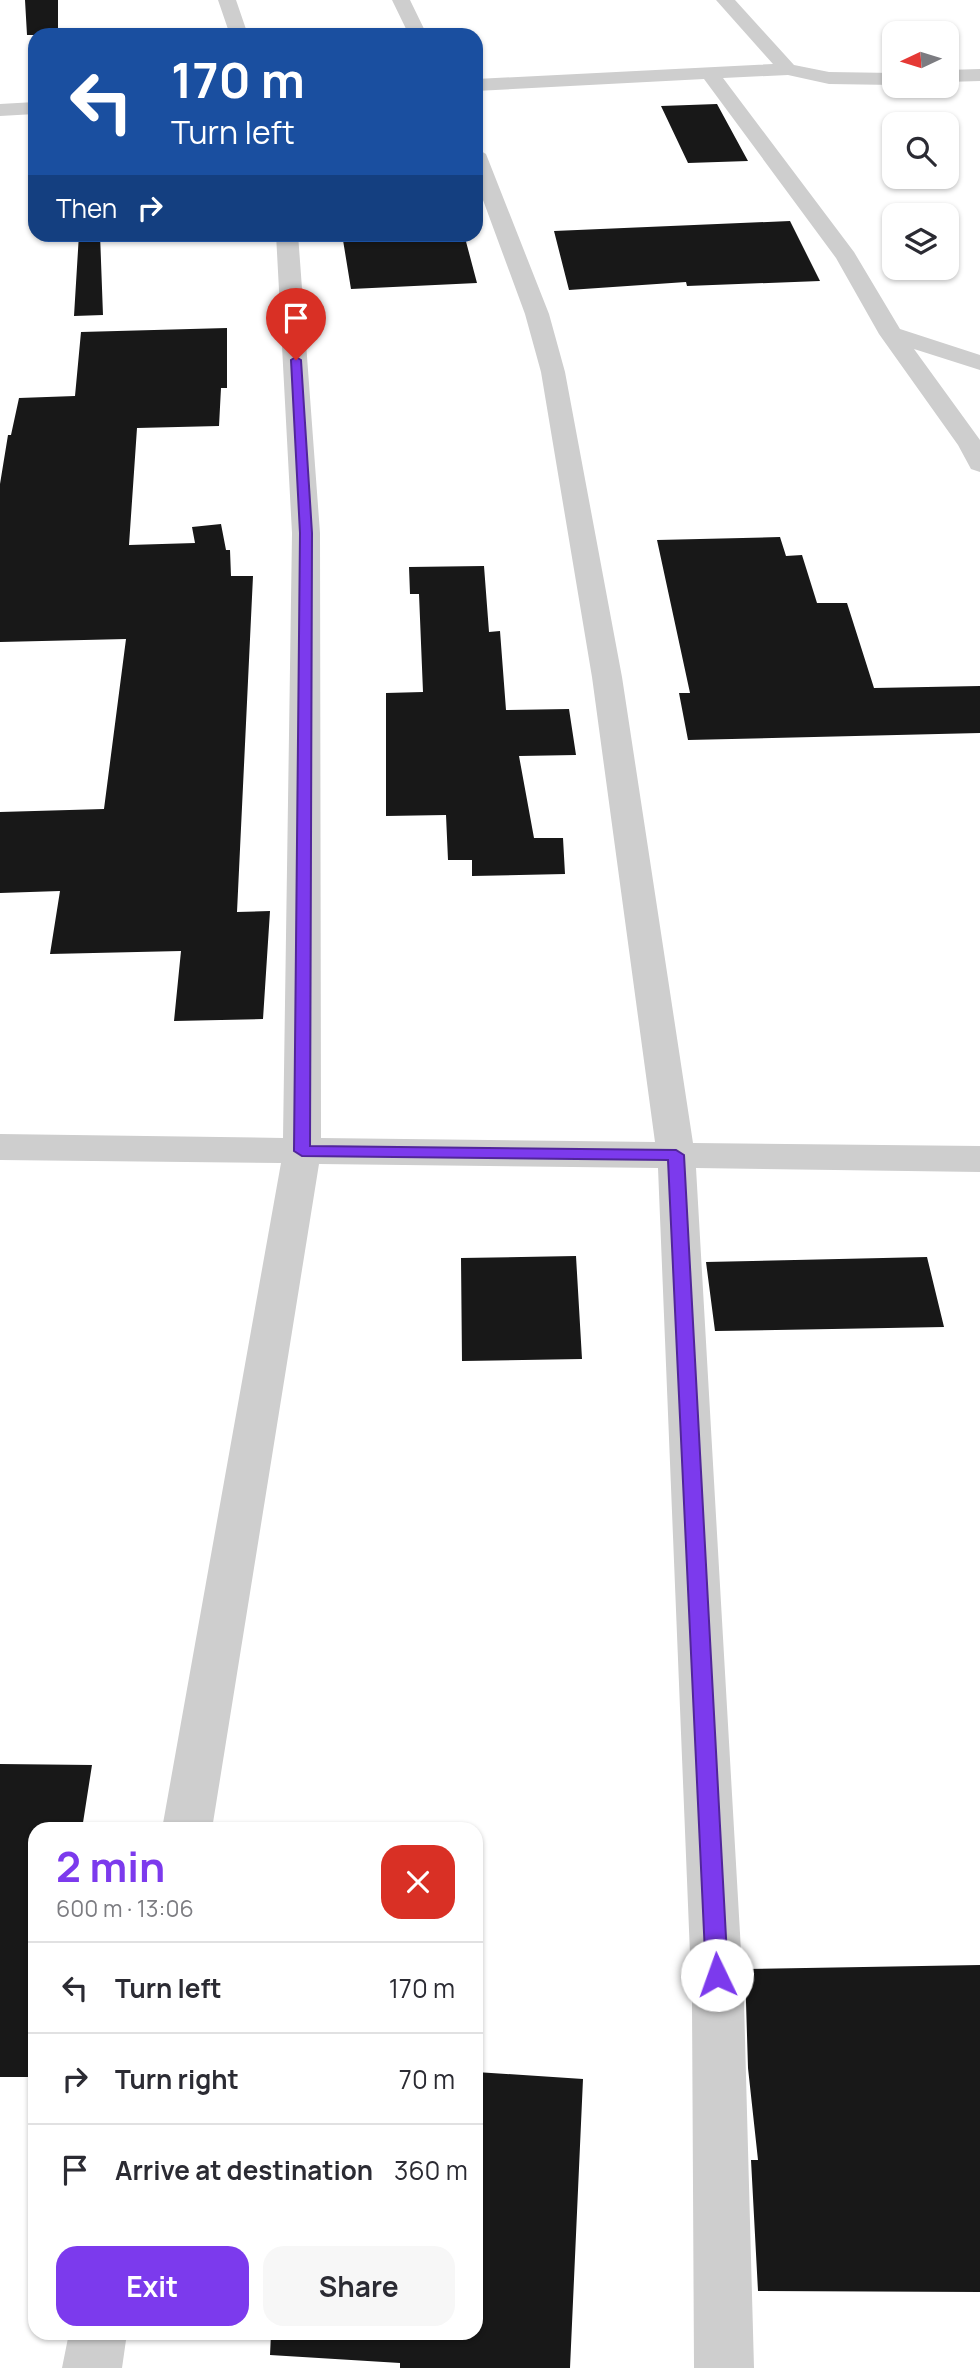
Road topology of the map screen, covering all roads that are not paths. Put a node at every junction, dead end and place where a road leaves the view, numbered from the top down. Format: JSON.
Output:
{"nodes":[{"id":1,"x":227,"y":0,"type":"edge"},
{"id":2,"x":401,"y":0,"type":"edge"},
{"id":3,"x":725,"y":0,"type":"edge"},
{"id":4,"x":237,"y":28,"type":"edge"},
{"id":5,"x":415,"y":28,"type":"edge"},
{"id":6,"x":788,"y":69,"type":"junction"},
{"id":7,"x":709,"y":72,"type":"junction"},
{"id":8,"x":980,"y":75,"type":"edge"},
{"id":9,"x":959,"y":76,"type":"edge"},
{"id":10,"x":882,"y":79,"type":"edge"},
{"id":11,"x":483,"y":85,"type":"edge"},
{"id":12,"x":28,"y":108,"type":"edge"},
{"id":13,"x":0,"y":110,"type":"edge"},
{"id":14,"x":483,"y":172,"type":"edge"},
{"id":15,"x":288,"y":242,"type":"edge"},
{"id":16,"x":891,"y":334,"type":"junction"},
{"id":17,"x":980,"y":363,"type":"edge"},
{"id":18,"x":980,"y":464,"type":"edge"},
{"id":19,"x":0,"y":1147,"type":"edge"},
{"id":20,"x":302,"y":1151,"type":"junction"},
{"id":21,"x":676,"y":1155,"type":"junction"},
{"id":22,"x":980,"y":1159,"type":"edge"},
{"id":23,"x":188,"y":1822,"type":"edge"},
{"id":24,"x":97,"y":2340,"type":"edge"},
{"id":25,"x":92,"y":2368,"type":"edge"},
{"id":26,"x":724,"y":2368,"type":"edge"}],
"edges":[{"from":1,"to":4,"type":"street"},
{"from":2,"to":5,"type":"street"},
{"from":3,"to":6,"type":"street"},
{"from":6,"to":7,"type":"street"},
{"from":6,"to":10,"type":"street"},
{"from":7,"to":11,"type":"street"},
{"from":7,"to":16,"type":"street"},
{"from":8,"to":9,"type":"street"},
{"from":12,"to":13,"type":"street"},
{"from":14,"to":21,"type":"street"},
{"from":15,"to":20,"type":"street"},
{"from":16,"to":17,"type":"street"},
{"from":16,"to":18,"type":"street"},
{"from":19,"to":20,"type":"street"},
{"from":20,"to":21,"type":"street"},
{"from":20,"to":23,"type":"street"},
{"from":21,"to":22,"type":"street"},
{"from":21,"to":26,"type":"street"},
{"from":24,"to":25,"type":"street"}]}
